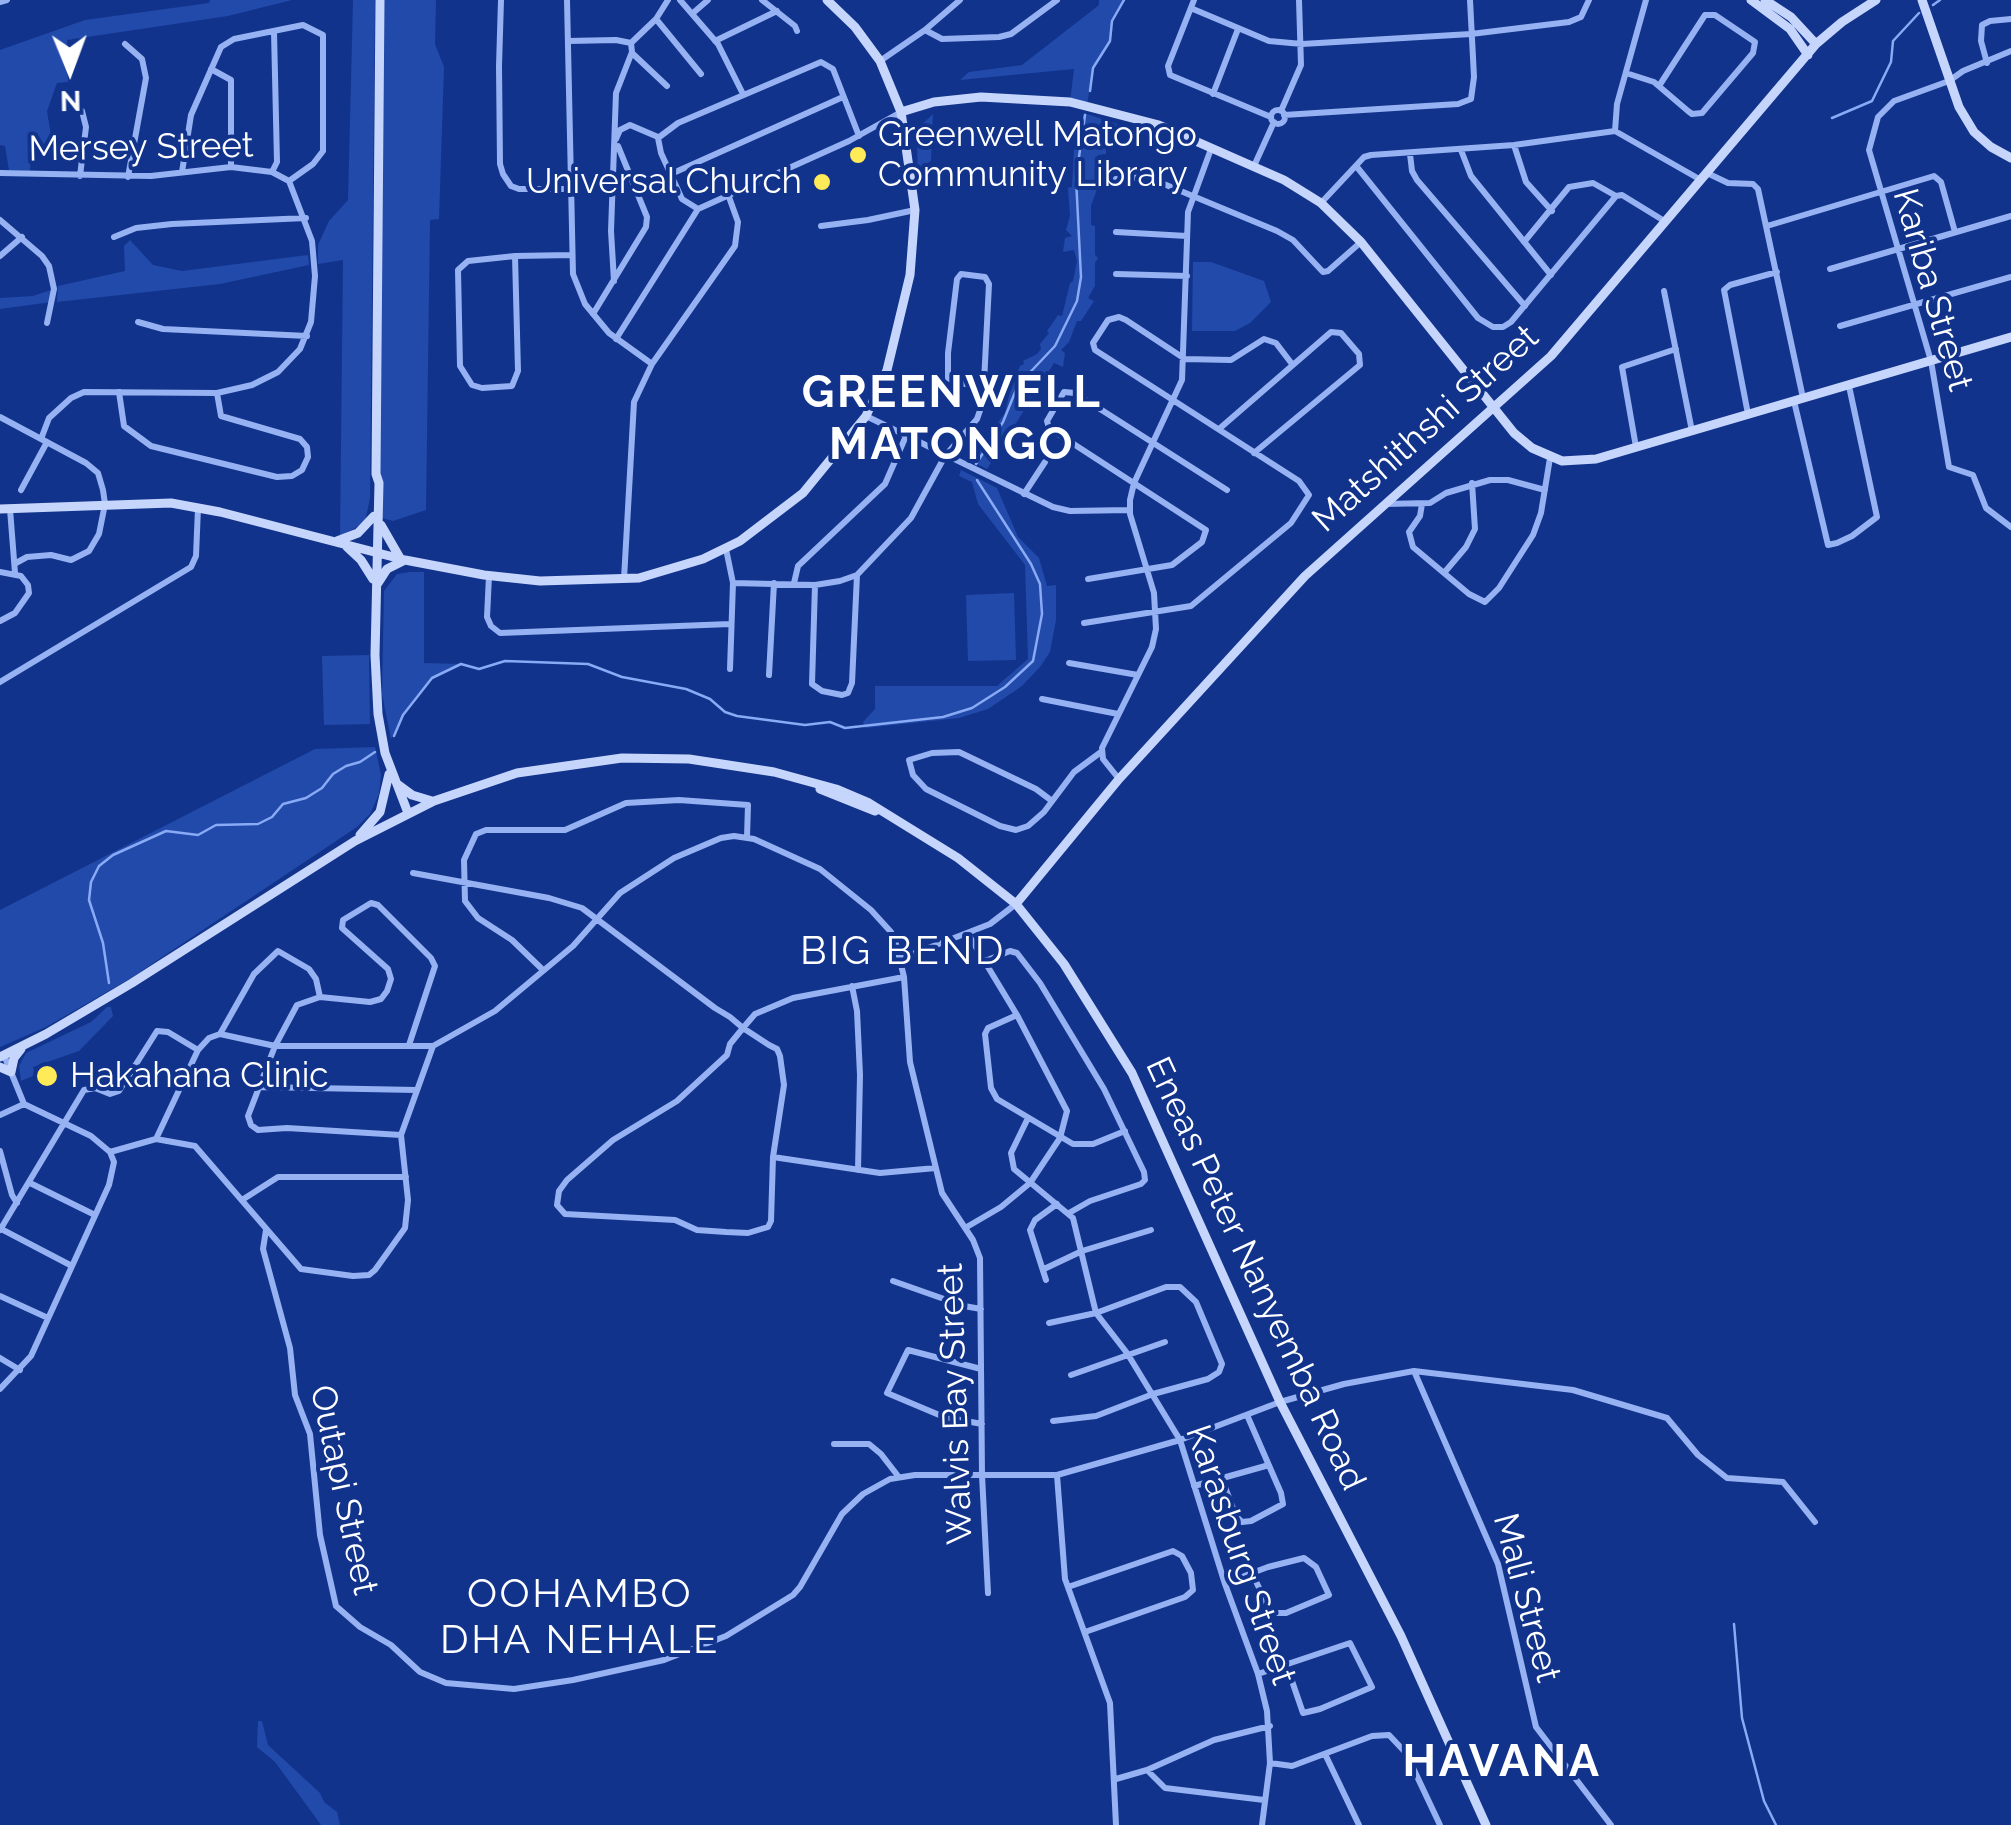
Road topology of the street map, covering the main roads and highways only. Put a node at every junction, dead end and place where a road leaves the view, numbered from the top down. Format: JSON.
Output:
{"nodes":[{"id":1,"x":380,"y":0,"type":"edge"},
{"id":2,"x":1751,"y":0,"type":"edge"},
{"id":3,"x":1765,"y":0,"type":"edge"},
{"id":4,"x":1876,"y":0,"type":"edge"},
{"id":5,"x":1922,"y":0,"type":"edge"},
{"id":6,"x":833,"y":2,"type":"edge"},
{"id":7,"x":1816,"y":44,"type":"junction"},
{"id":8,"x":1808,"y":54,"type":"junction"},
{"id":9,"x":901,"y":112,"type":"junction"},
{"id":10,"x":2011,"y":158,"type":"edge"},
{"id":11,"x":2011,"y":337,"type":"edge"},
{"id":12,"x":1493,"y":407,"type":"junction"},
{"id":13,"x":5,"y":509,"type":"edge"},
{"id":14,"x":376,"y":517,"type":"junction"},
{"id":15,"x":339,"y":543,"type":"junction"},
{"id":16,"x":375,"y":553,"type":"junction"},
{"id":17,"x":402,"y":559,"type":"junction"},
{"id":18,"x":375,"y":582,"type":"junction"},
{"id":19,"x":391,"y":773,"type":"junction"},
{"id":20,"x":434,"y":801,"type":"junction"},
{"id":21,"x":408,"y":813,"type":"junction"},
{"id":22,"x":354,"y":841,"type":"junction"},
{"id":23,"x":1016,"y":904,"type":"junction"},
{"id":24,"x":23,"y":1047,"type":"junction"},
{"id":25,"x":2,"y":1056,"type":"edge"},
{"id":26,"x":0,"y":1067,"type":"edge"},
{"id":27,"x":1486,"y":1825,"type":"edge"}],
"edges":[{"from":1,"to":14,"type":"main road"},
{"from":2,"to":8,"type":"main road"},
{"from":3,"to":7,"type":"main road"},
{"from":4,"to":7,"type":"main road","name":"Matshithshi Street"},
{"from":5,"to":10,"type":"main road"},
{"from":6,"to":9,"type":"main road"},
{"from":7,"to":8,"type":"main road","name":"Matshithshi Street"},
{"from":8,"to":12,"type":"main road","name":"Matshithshi Street"},
{"from":9,"to":12,"type":"main road"},
{"from":9,"to":17,"type":"main road"},
{"from":11,"to":12,"type":"main road"},
{"from":12,"to":23,"type":"main road","name":"Matshithshi Street"},
{"from":13,"to":15,"type":"main road"},
{"from":14,"to":15,"type":"main road"},
{"from":14,"to":16,"type":"main road"},
{"from":14,"to":17,"type":"main road"},
{"from":15,"to":16,"type":"main road"},
{"from":15,"to":18,"type":"main road"},
{"from":16,"to":17,"type":"main road"},
{"from":16,"to":18,"type":"main road"},
{"from":17,"to":18,"type":"main road"},
{"from":18,"to":19,"type":"main road"},
{"from":19,"to":20,"type":"main road"},
{"from":19,"to":21,"type":"main road"},
{"from":19,"to":22,"type":"main road"},
{"from":20,"to":21,"type":"main road","name":"Eneas Peter Nanyemba Road"},
{"from":20,"to":23,"type":"main road","name":"Eneas Peter Nanyemba Road"},
{"from":21,"to":22,"type":"main road"},
{"from":22,"to":24,"type":"main road"},
{"from":23,"to":27,"type":"main road","name":"Eneas Peter Nanyemba Road"},
{"from":24,"to":25,"type":"main road"},
{"from":24,"to":26,"type":"main road"}]}
